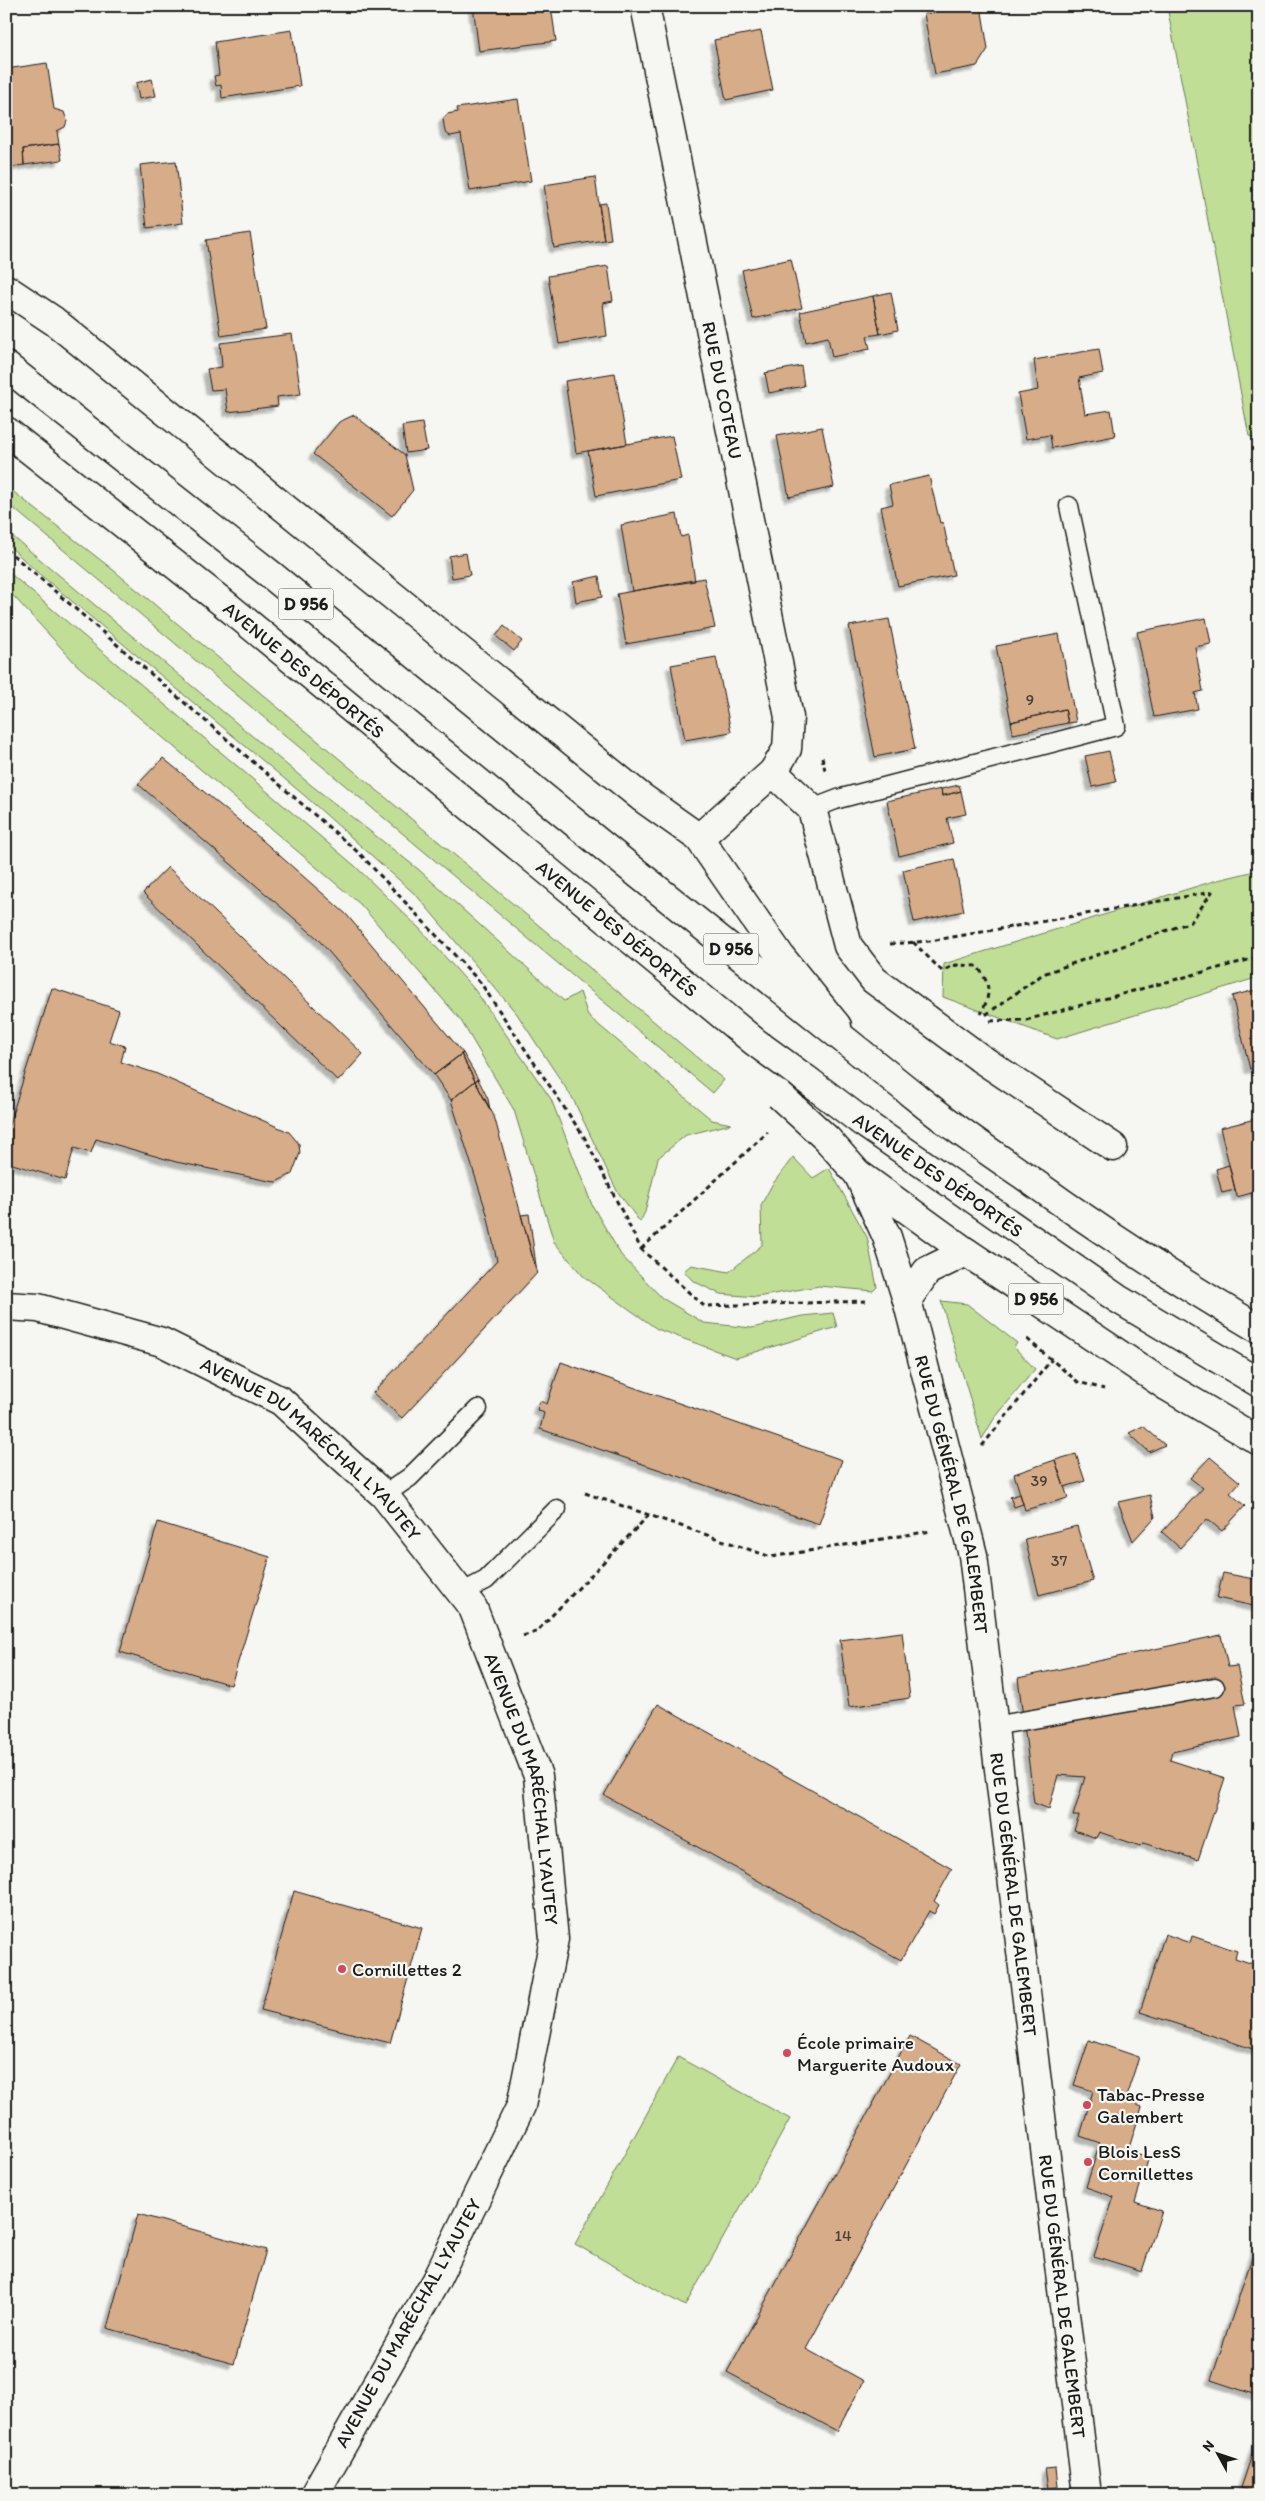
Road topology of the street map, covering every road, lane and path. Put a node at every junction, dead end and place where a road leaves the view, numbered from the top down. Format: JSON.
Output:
{"nodes":[{"id":1,"x":645,"y":6,"type":"edge"},
{"id":2,"x":6,"y":289,"type":"edge"},
{"id":3,"x":6,"y":366,"type":"edge"},
{"id":4,"x":6,"y":431,"type":"edge"},
{"id":5,"x":1069,"y":506,"type":"dead end"},
{"id":6,"x":6,"y":549,"type":"edge"},
{"id":7,"x":773,"y":772,"type":"junction"},
{"id":8,"x":812,"y":809,"type":"junction"},
{"id":9,"x":699,"y":838,"type":"junction"},
{"id":10,"x":913,"y":942,"type":"junction"},
{"id":11,"x":848,"y":946,"type":"junction"},
{"id":12,"x":1259,"y":956,"type":"edge"},
{"id":13,"x":987,"y":1021,"type":"dead end"},
{"id":14,"x":755,"y":1042,"type":"junction"},
{"id":15,"x":857,"y":1049,"type":"junction"},
{"id":16,"x":769,"y":1132,"type":"dead end"},
{"id":17,"x":1113,"y":1147,"type":"dead end"},
{"id":18,"x":857,"y":1173,"type":"junction"},
{"id":19,"x":641,"y":1248,"type":"junction"},
{"id":20,"x":966,"y":1252,"type":"junction"},
{"id":21,"x":907,"y":1300,"type":"junction"},
{"id":22,"x":870,"y":1301,"type":"dead end"},
{"id":23,"x":6,"y":1306,"type":"edge"},
{"id":24,"x":1259,"y":1329,"type":"edge"},
{"id":25,"x":1052,"y":1360,"type":"dead end"},
{"id":26,"x":1259,"y":1383,"type":"edge"},
{"id":27,"x":478,"y":1409,"type":"dead end"},
{"id":28,"x":1259,"y":1441,"type":"edge"},
{"id":29,"x":980,"y":1448,"type":"dead end"},
{"id":30,"x":384,"y":1495,"type":"junction"},
{"id":31,"x":556,"y":1508,"type":"joint"},
{"id":32,"x":648,"y":1515,"type":"junction"},
{"id":33,"x":936,"y":1530,"type":"dead end"},
{"id":34,"x":462,"y":1593,"type":"junction"},
{"id":35,"x":518,"y":1638,"type":"dead end"},
{"id":36,"x":1215,"y":1687,"type":"dead end"},
{"id":37,"x":994,"y":1726,"type":"junction"},
{"id":38,"x":314,"y":2495,"type":"edge"},
{"id":39,"x":1087,"y":2495,"type":"edge"}],
"edges":[{"from":1,"to":7,"type":"main road","name":"RUE DU COTEAU"},
{"from":2,"to":9,"type":"main road"},
{"from":3,"to":15,"type":"main road","number":"D 956"},
{"from":4,"to":14,"type":"main road","name":"AVENUE DES DÉPORTÉS","number":"D 956"},
{"from":5,"to":8,"type":"lane"},
{"from":6,"to":19,"type":"path"},
{"from":7,"to":8,"type":"main road"},
{"from":7,"to":9,"type":"main road","name":"RUE DU COTEAU"},
{"from":8,"to":11,"type":"main road"},
{"from":9,"to":15,"type":"main road"},
{"from":10,"to":10,"type":"path"},
{"from":10,"to":11,"type":"path"},
{"from":11,"to":17,"type":"main road","bridge":true},
{"from":12,"to":13,"type":"path"},
{"from":14,"to":18,"type":"main road","number":"D 956","bridge":true},
{"from":14,"to":26,"type":"main road","name":"AVENUE DES DÉPORTÉS","number":"D 956","bridge":true},
{"from":15,"to":24,"type":"main road","number":"D 956","bridge":true},
{"from":16,"to":19,"type":"path"},
{"from":18,"to":20,"type":"main road","number":"D 956"},
{"from":18,"to":21,"type":"main road","name":"RUE DU GÉNÉRAL DE GALEMBERT"},
{"from":19,"to":22,"type":"path"},
{"from":20,"to":21,"type":"main road"},
{"from":20,"to":28,"type":"main road","number":"D 956"},
{"from":21,"to":37,"type":"main road","name":"RUE DU GÉNÉRAL DE GALEMBERT"},
{"from":23,"to":30,"type":"main road","name":"AVENUE DU MARÉCHAL LYAUTEY"},
{"from":25,"to":29,"type":"path"},
{"from":27,"to":30,"type":"lane"},
{"from":30,"to":34,"type":"main road","name":"AVENUE DU MARÉCHAL LYAUTEY"},
{"from":31,"to":32,"type":"path"},
{"from":31,"to":34,"type":"lane"},
{"from":32,"to":33,"type":"path"},
{"from":32,"to":35,"type":"path"},
{"from":34,"to":38,"type":"main road","name":"AVENUE DU MARÉCHAL LYAUTEY"},
{"from":36,"to":37,"type":"lane"},
{"from":37,"to":39,"type":"main road","name":"RUE DU GÉNÉRAL DE GALEMBERT"}]}
